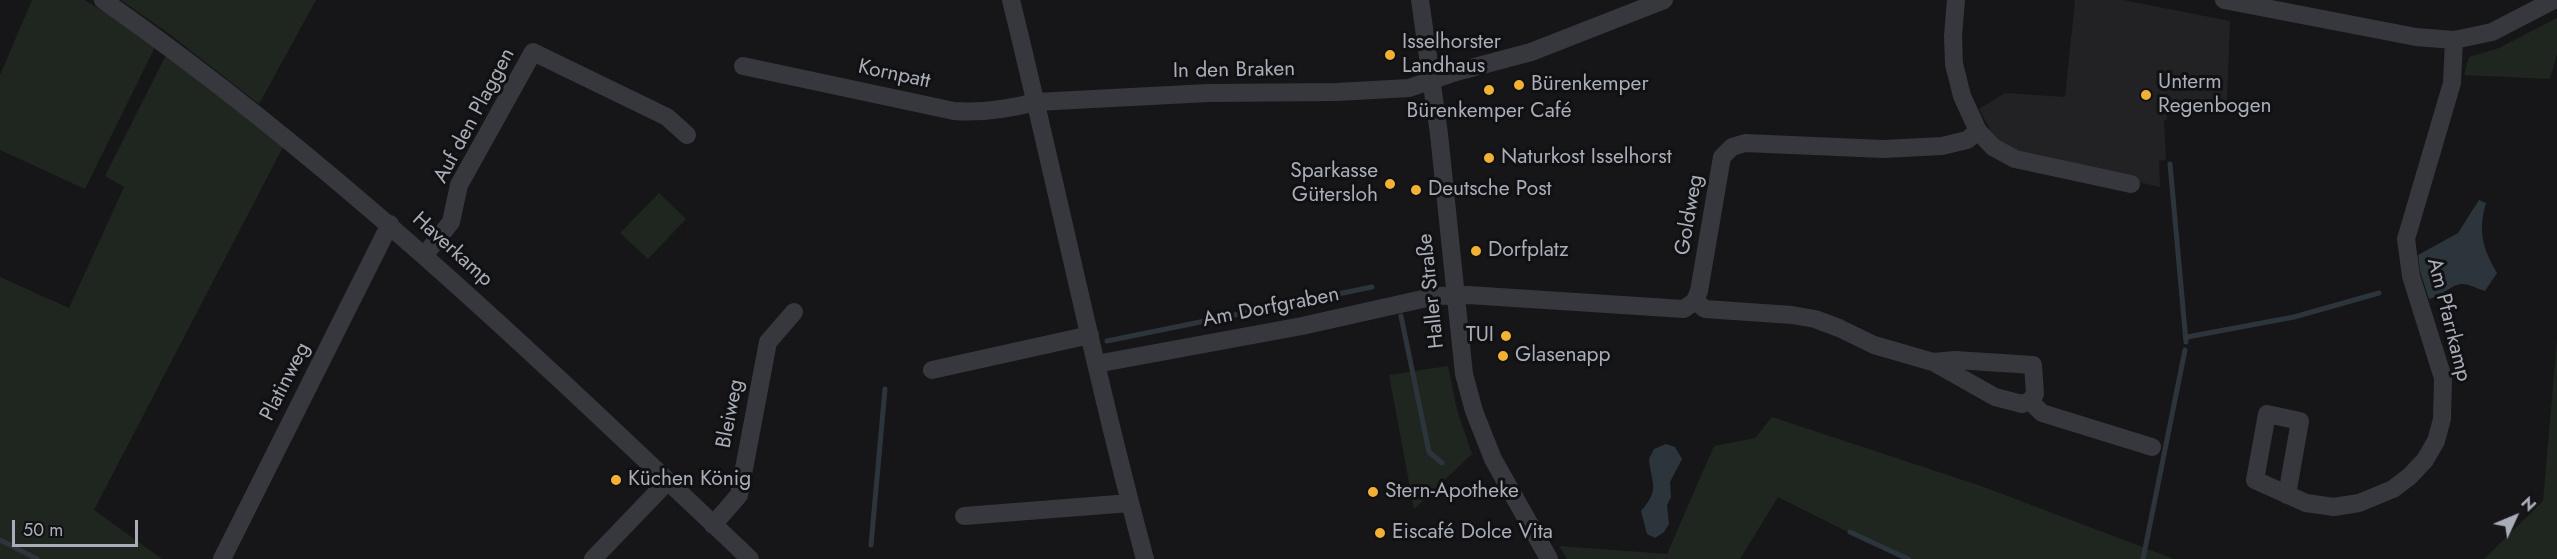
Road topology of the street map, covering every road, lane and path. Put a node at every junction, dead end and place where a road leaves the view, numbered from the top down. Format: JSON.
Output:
{"nodes":[{"id":1,"x":103,"y":0,"type":"edge"},
{"id":2,"x":1011,"y":0,"type":"edge"},
{"id":3,"x":1420,"y":0,"type":"edge"},
{"id":4,"x":1664,"y":0,"type":"edge"},
{"id":5,"x":1956,"y":0,"type":"edge"},
{"id":6,"x":2224,"y":0,"type":"edge"},
{"id":7,"x":2554,"y":0,"type":"edge"},
{"id":8,"x":2246,"y":2,"type":"edge"},
{"id":9,"x":2454,"y":40,"type":"junction"},
{"id":10,"x":743,"y":66,"type":"dead end"},
{"id":11,"x":1431,"y":80,"type":"junction"},
{"id":12,"x":1036,"y":102,"type":"junction"},
{"id":13,"x":1978,"y":131,"type":"junction"},
{"id":14,"x":687,"y":135,"type":"dead end"},
{"id":15,"x":2131,"y":184,"type":"dead end"},
{"id":16,"x":390,"y":224,"type":"junction"},
{"id":17,"x":424,"y":256,"type":"junction"},
{"id":18,"x":1454,"y":295,"type":"junction"},
{"id":19,"x":1695,"y":301,"type":"junction"},
{"id":20,"x":794,"y":312,"type":"dead end"},
{"id":21,"x":1090,"y":336,"type":"junction"},
{"id":22,"x":1934,"y":362,"type":"junction"},
{"id":23,"x":1096,"y":364,"type":"junction"},
{"id":24,"x":932,"y":370,"type":"dead end"},
{"id":25,"x":2030,"y":401,"type":"junction"},
{"id":26,"x":2152,"y":447,"type":"dead end"},
{"id":27,"x":667,"y":483,"type":"junction"},
{"id":28,"x":2287,"y":495,"type":"dead end"},
{"id":29,"x":1130,"y":503,"type":"junction"},
{"id":30,"x":964,"y":516,"type":"dead end"},
{"id":31,"x":713,"y":525,"type":"junction"},
{"id":32,"x":222,"y":559,"type":"edge"},
{"id":33,"x":593,"y":559,"type":"edge"},
{"id":34,"x":750,"y":559,"type":"edge"},
{"id":35,"x":1144,"y":559,"type":"edge"},
{"id":36,"x":1549,"y":559,"type":"edge"}],
"edges":[{"from":1,"to":16,"type":"street","name":"Haverkamp"},
{"from":2,"to":12,"type":"street"},
{"from":3,"to":11,"type":"street","name":"Haller Straße"},
{"from":4,"to":11,"type":"street","name":"In den Braken"},
{"from":5,"to":13,"type":"street"},
{"from":6,"to":8,"type":"street"},
{"from":7,"to":9,"type":"street"},
{"from":8,"to":9,"type":"street"},
{"from":9,"to":28,"type":"street","name":"Am Pfarrkamp"},
{"from":10,"to":12,"type":"street","name":"Kornpatt"},
{"from":11,"to":12,"type":"street","name":"In den Braken"},
{"from":11,"to":18,"type":"street","name":"Haller Straße"},
{"from":12,"to":21,"type":"street"},
{"from":13,"to":15,"type":"street"},
{"from":13,"to":19,"type":"street","name":"Goldweg"},
{"from":14,"to":17,"type":"street","name":"Auf den Plaggen"},
{"from":16,"to":17,"type":"street","name":"Haverkamp"},
{"from":16,"to":32,"type":"street","name":"Platinweg"},
{"from":17,"to":27,"type":"street","name":"Haverkamp"},
{"from":18,"to":19,"type":"street"},
{"from":18,"to":23,"type":"street","name":"Am Dorfgraben"},
{"from":18,"to":36,"type":"street","name":"Haller Straße"},
{"from":19,"to":22,"type":"street"},
{"from":20,"to":31,"type":"street","name":"Bleiweg"},
{"from":21,"to":23,"type":"street"},
{"from":21,"to":24,"type":"street"},
{"from":22,"to":25,"type":"street"},
{"from":22,"to":25,"type":"street"},
{"from":23,"to":29,"type":"street"},
{"from":25,"to":26,"type":"street"},
{"from":27,"to":31,"type":"street","name":"Haverkamp"},
{"from":27,"to":33,"type":"street"},
{"from":29,"to":30,"type":"street"},
{"from":29,"to":35,"type":"street"},
{"from":31,"to":34,"type":"street","name":"Haverkamp"}]}
